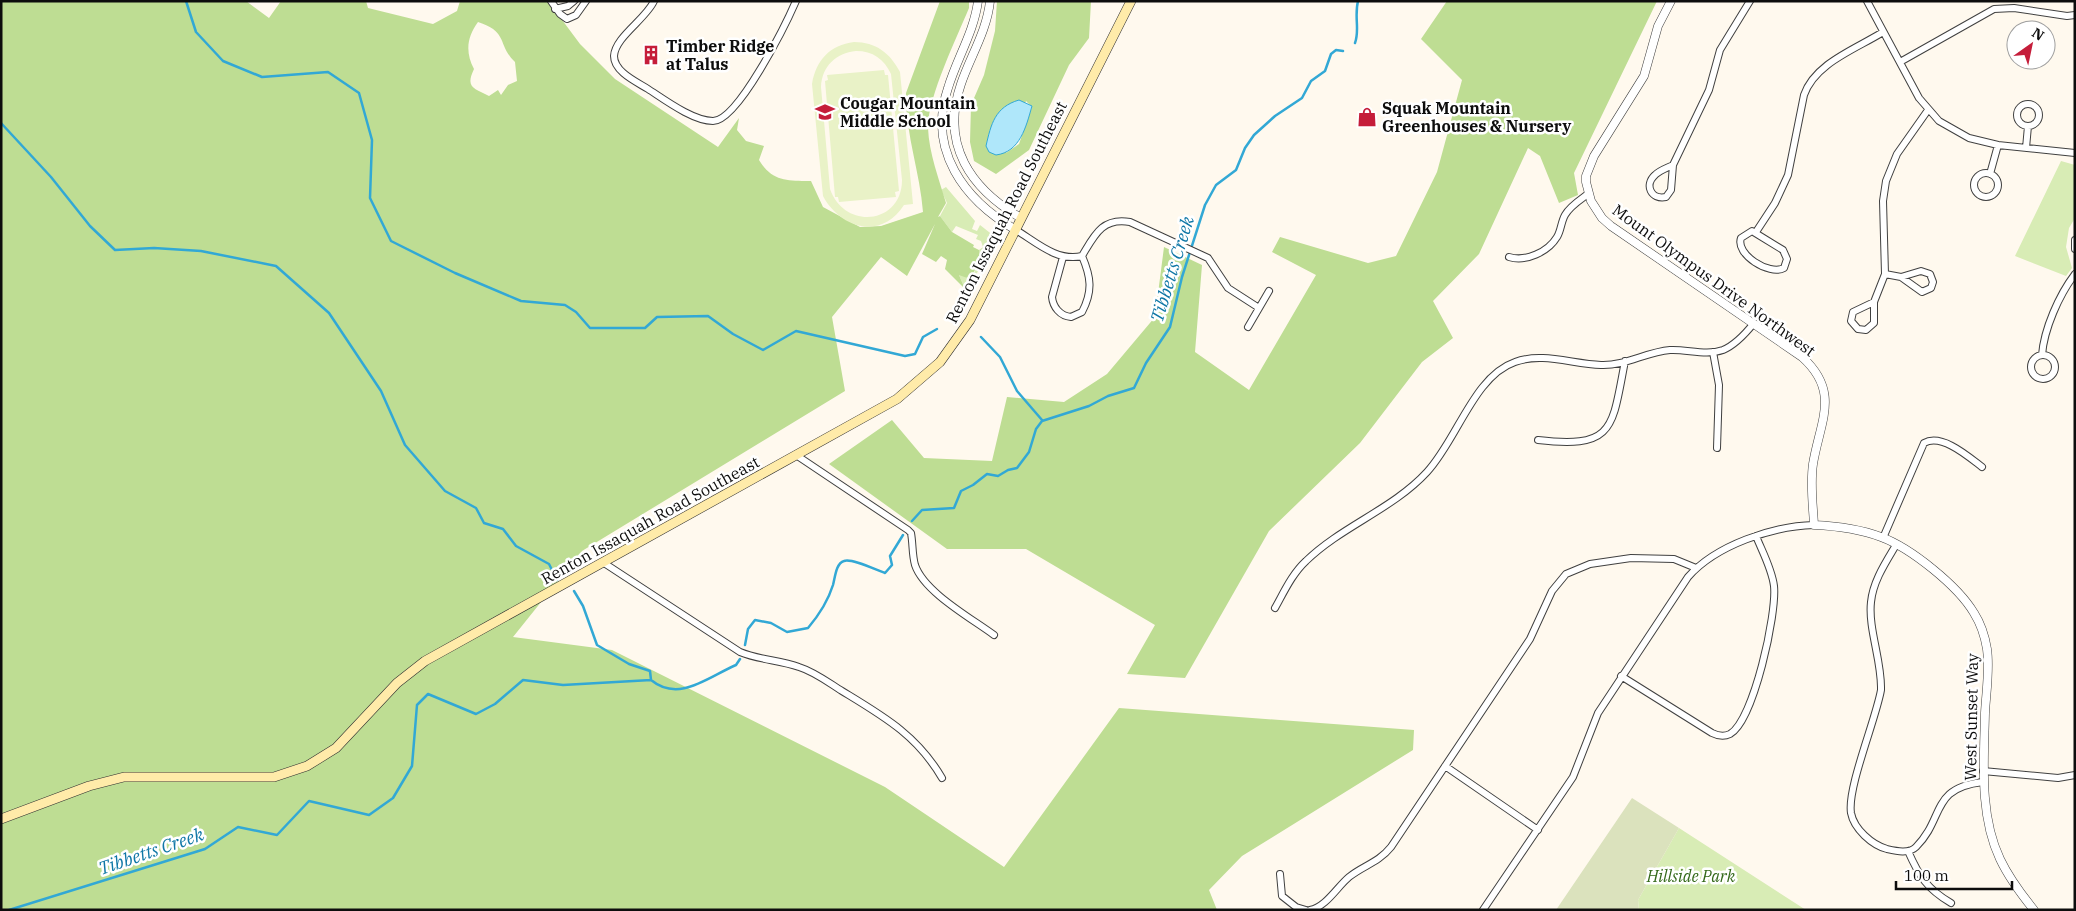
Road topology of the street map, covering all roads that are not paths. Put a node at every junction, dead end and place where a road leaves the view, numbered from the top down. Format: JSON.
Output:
{"nodes":[{"id":1,"x":551,"y":1,"type":"edge"},
{"id":2,"x":574,"y":1,"type":"edge"},
{"id":3,"x":586,"y":1,"type":"edge"},
{"id":4,"x":654,"y":1,"type":"edge"},
{"id":5,"x":796,"y":1,"type":"edge"},
{"id":6,"x":978,"y":1,"type":"edge"},
{"id":7,"x":990,"y":1,"type":"edge"},
{"id":8,"x":1131,"y":1,"type":"edge"},
{"id":9,"x":1671,"y":1,"type":"edge"},
{"id":10,"x":1750,"y":1,"type":"edge"},
{"id":11,"x":1867,"y":1,"type":"edge"},
{"id":12,"x":556,"y":8,"type":"junction"},
{"id":13,"x":2075,"y":15,"type":"edge"},
{"id":14,"x":1883,"y":32,"type":"junction"},
{"id":15,"x":1900,"y":62,"type":"junction"},
{"id":16,"x":1928,"y":110,"type":"junction"},
{"id":17,"x":2028,"y":126,"type":"dead end"},
{"id":18,"x":1998,"y":145,"type":"junction"},
{"id":19,"x":2026,"y":148,"type":"junction"},
{"id":20,"x":2075,"y":153,"type":"edge"},
{"id":21,"x":1673,"y":165,"type":"junction"},
{"id":22,"x":1990,"y":174,"type":"dead end"},
{"id":23,"x":1588,"y":194,"type":"junction"},
{"id":24,"x":1021,"y":218,"type":"junction"},
{"id":25,"x":1016,"y":230,"type":"junction"},
{"id":26,"x":1756,"y":232,"type":"junction"},
{"id":27,"x":2075,"y":240,"type":"edge"},
{"id":28,"x":2075,"y":248,"type":"edge"},
{"id":29,"x":1082,"y":256,"type":"junction"},
{"id":30,"x":1063,"y":257,"type":"junction"},
{"id":31,"x":1509,"y":257,"type":"dead end"},
{"id":32,"x":1885,"y":274,"type":"junction"},
{"id":33,"x":2075,"y":274,"type":"edge"},
{"id":34,"x":1901,"y":277,"type":"junction"},
{"id":35,"x":1269,"y":291,"type":"dead end"},
{"id":36,"x":1874,"y":302,"type":"junction"},
{"id":37,"x":1259,"y":308,"type":"junction"},
{"id":38,"x":1754,"y":323,"type":"junction"},
{"id":39,"x":1248,"y":327,"type":"dead end"},
{"id":40,"x":1713,"y":352,"type":"junction"},
{"id":41,"x":2042,"y":355,"type":"dead end"},
{"id":42,"x":1625,"y":362,"type":"junction"},
{"id":43,"x":1538,"y":440,"type":"dead end"},
{"id":44,"x":1717,"y":448,"type":"dead end"},
{"id":45,"x":796,"y":455,"type":"junction"},
{"id":46,"x":1982,"y":468,"type":"dead end"},
{"id":47,"x":1814,"y":525,"type":"junction"},
{"id":48,"x":1756,"y":536,"type":"junction"},
{"id":49,"x":1883,"y":538,"type":"junction"},
{"id":50,"x":1896,"y":545,"type":"junction"},
{"id":51,"x":604,"y":563,"type":"junction"},
{"id":52,"x":1696,"y":568,"type":"junction"},
{"id":53,"x":1275,"y":608,"type":"dead end"},
{"id":54,"x":994,"y":634,"type":"dead end"},
{"id":55,"x":1621,"y":676,"type":"junction"},
{"id":56,"x":1445,"y":766,"type":"junction"},
{"id":57,"x":1983,"y":771,"type":"junction"},
{"id":58,"x":2075,"y":775,"type":"edge"},
{"id":59,"x":942,"y":778,"type":"dead end"},
{"id":60,"x":1983,"y":782,"type":"junction"},
{"id":61,"x":1,"y":819,"type":"edge"},
{"id":62,"x":1538,"y":830,"type":"junction"},
{"id":63,"x":1908,"y":851,"type":"junction"},
{"id":64,"x":1280,"y":874,"type":"dead end"},
{"id":65,"x":1951,"y":903,"type":"dead end"},
{"id":66,"x":1301,"y":909,"type":"edge"},
{"id":67,"x":1308,"y":910,"type":"edge"},
{"id":68,"x":1483,"y":910,"type":"edge"},
{"id":69,"x":2034,"y":910,"type":"edge"}],
"edges":[{"from":1,"to":12,"type":"street"},
{"from":2,"to":12,"type":"street"},
{"from":3,"to":12,"type":"street"},
{"from":4,"to":5,"type":"street"},
{"from":6,"to":25,"type":"street"},
{"from":7,"to":24,"type":"street"},
{"from":8,"to":24,"type":"main road","name":"Renton Issaquah Road Southeast"},
{"from":9,"to":23,"type":"street"},
{"from":10,"to":21,"type":"street"},
{"from":11,"to":14,"type":"street"},
{"from":13,"to":15,"type":"street"},
{"from":14,"to":15,"type":"street"},
{"from":14,"to":26,"type":"street"},
{"from":15,"to":16,"type":"street"},
{"from":16,"to":18,"type":"street"},
{"from":16,"to":32,"type":"street"},
{"from":17,"to":19,"type":"street"},
{"from":18,"to":19,"type":"street"},
{"from":18,"to":22,"type":"street"},
{"from":19,"to":20,"type":"street"},
{"from":21,"to":21,"type":"street"},
{"from":23,"to":31,"type":"street"},
{"from":23,"to":38,"type":"street","name":"Mount Olympus Drive Northwest"},
{"from":24,"to":25,"type":"main road","name":"Renton Issaquah Road Southeast"},
{"from":25,"to":30,"type":"street"},
{"from":25,"to":45,"type":"main road","name":"Renton Issaquah Road Southeast"},
{"from":26,"to":26,"type":"street"},
{"from":27,"to":28,"type":"street"},
{"from":29,"to":30,"type":"street"},
{"from":29,"to":30,"type":"street"},
{"from":29,"to":37,"type":"street"},
{"from":32,"to":34,"type":"street"},
{"from":32,"to":36,"type":"street"},
{"from":33,"to":41,"type":"street"},
{"from":34,"to":34,"type":"street"},
{"from":35,"to":37,"type":"street"},
{"from":36,"to":36,"type":"street"},
{"from":37,"to":39,"type":"street"},
{"from":38,"to":40,"type":"street"},
{"from":38,"to":47,"type":"street","name":"Mount Olympus Drive Northwest"},
{"from":40,"to":42,"type":"street"},
{"from":40,"to":44,"type":"street"},
{"from":42,"to":43,"type":"street"},
{"from":42,"to":53,"type":"street"},
{"from":45,"to":51,"type":"main road","name":"Renton Issaquah Road Southeast"},
{"from":45,"to":54,"type":"street"},
{"from":46,"to":49,"type":"street"},
{"from":47,"to":48,"type":"street"},
{"from":47,"to":49,"type":"street","name":"West Sunset Way"},
{"from":48,"to":52,"type":"street"},
{"from":48,"to":55,"type":"street"},
{"from":49,"to":50,"type":"street","name":"West Sunset Way"},
{"from":50,"to":57,"type":"street","name":"West Sunset Way"},
{"from":50,"to":63,"type":"street"},
{"from":51,"to":59,"type":"street"},
{"from":51,"to":61,"type":"main road","name":"Renton Issaquah Road Southeast"},
{"from":52,"to":55,"type":"street"},
{"from":52,"to":56,"type":"street"},
{"from":55,"to":62,"type":"street"},
{"from":56,"to":62,"type":"street"},
{"from":56,"to":67,"type":"street"},
{"from":57,"to":58,"type":"street"},
{"from":57,"to":60,"type":"street","name":"West Sunset Way"},
{"from":60,"to":63,"type":"street"},
{"from":60,"to":69,"type":"street","name":"West Sunset Way"},
{"from":62,"to":68,"type":"street"},
{"from":63,"to":65,"type":"street"},
{"from":64,"to":66,"type":"street"},
{"from":66,"to":67,"type":"street"}]}
